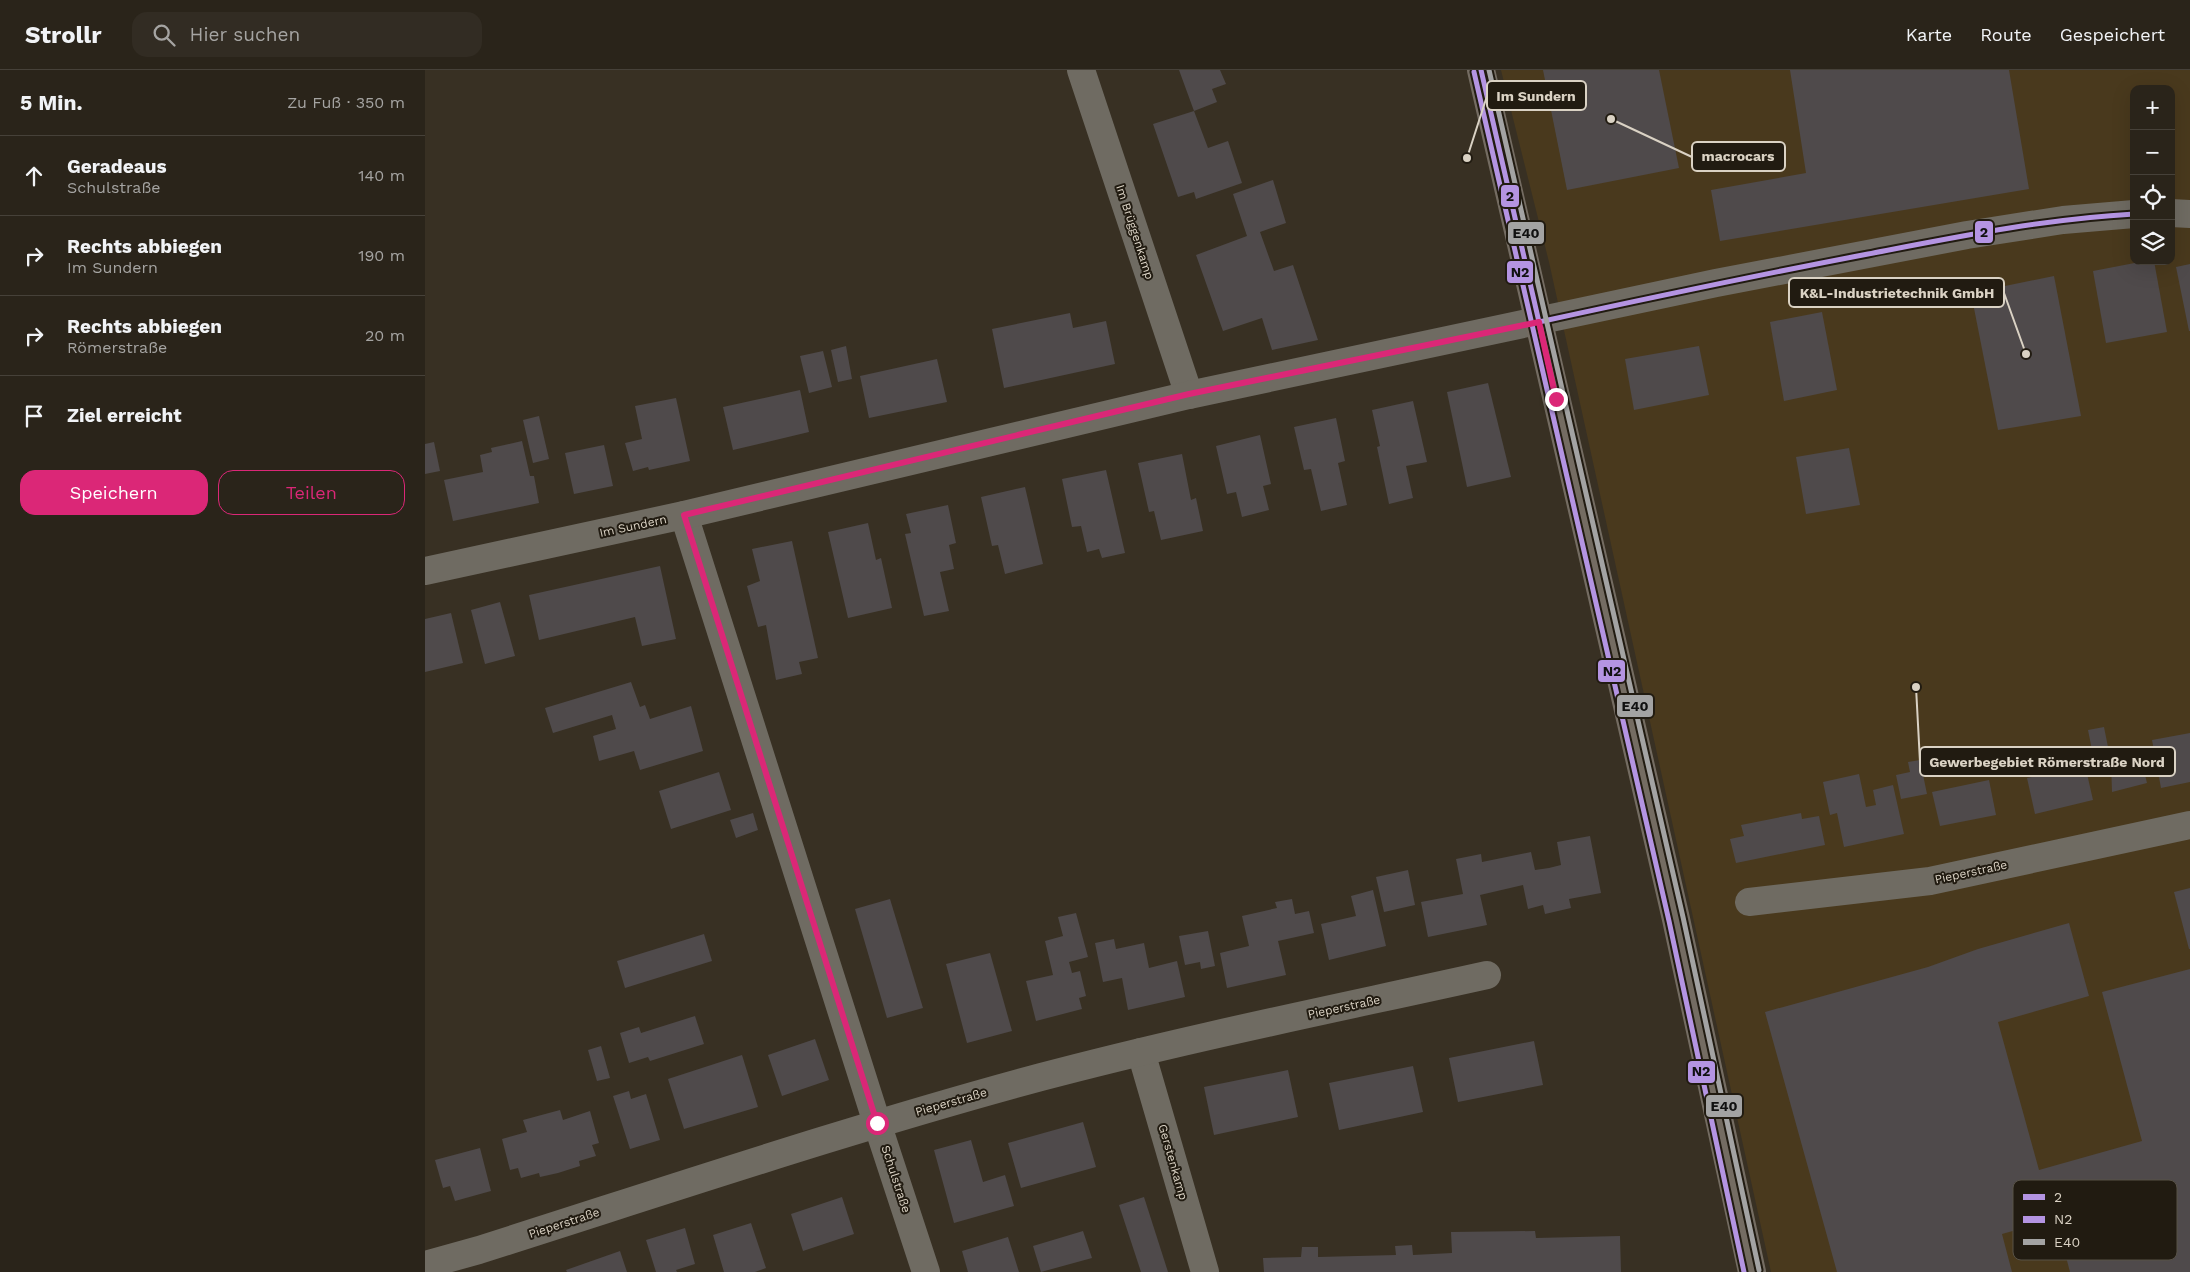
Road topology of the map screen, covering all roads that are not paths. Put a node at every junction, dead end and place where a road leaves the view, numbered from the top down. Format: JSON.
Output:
{"nodes":[{"id":1,"x":1081,"y":70,"type":"edge"},
{"id":2,"x":1481,"y":70,"type":"edge"},
{"id":3,"x":2175,"y":213,"type":"edge"},
{"id":4,"x":2130,"y":214,"type":"edge"},
{"id":5,"x":2190,"y":214,"type":"edge"},
{"id":6,"x":1539,"y":322,"type":"junction"},
{"id":7,"x":1189,"y":394,"type":"junction"},
{"id":8,"x":684,"y":515,"type":"junction"},
{"id":9,"x":425,"y":571,"type":"edge"},
{"id":10,"x":2190,"y":825,"type":"edge"},
{"id":11,"x":1749,"y":902,"type":"dead end"},
{"id":12,"x":1487,"y":975,"type":"dead end"},
{"id":13,"x":1141,"y":1052,"type":"junction"},
{"id":14,"x":877,"y":1123,"type":"junction"},
{"id":15,"x":425,"y":1265,"type":"edge"},
{"id":16,"x":927,"y":1272,"type":"edge"},
{"id":17,"x":1205,"y":1272,"type":"edge"},
{"id":18,"x":1752,"y":1272,"type":"edge"}],
"edges":[{"from":1,"to":7,"type":"street","name":"Im Brüggenkamp"},
{"from":2,"to":6,"type":"main road"},
{"from":3,"to":5,"type":"street"},
{"from":4,"to":6,"type":"street","name":"Im Sundern"},
{"from":6,"to":7,"type":"street","name":"Im Sundern"},
{"from":6,"to":18,"type":"main road"},
{"from":7,"to":8,"type":"street","name":"Im Sundern"},
{"from":8,"to":9,"type":"street","name":"Im Sundern"},
{"from":8,"to":14,"type":"street","name":"Schulstraße"},
{"from":10,"to":11,"type":"street","name":"Pieperstraße"},
{"from":12,"to":13,"type":"street","name":"Pieperstraße"},
{"from":13,"to":14,"type":"street","name":"Pieperstraße"},
{"from":13,"to":17,"type":"street","name":"Gerstenkamp"},
{"from":14,"to":15,"type":"street","name":"Pieperstraße"},
{"from":14,"to":16,"type":"street","name":"Schulstraße"}]}
